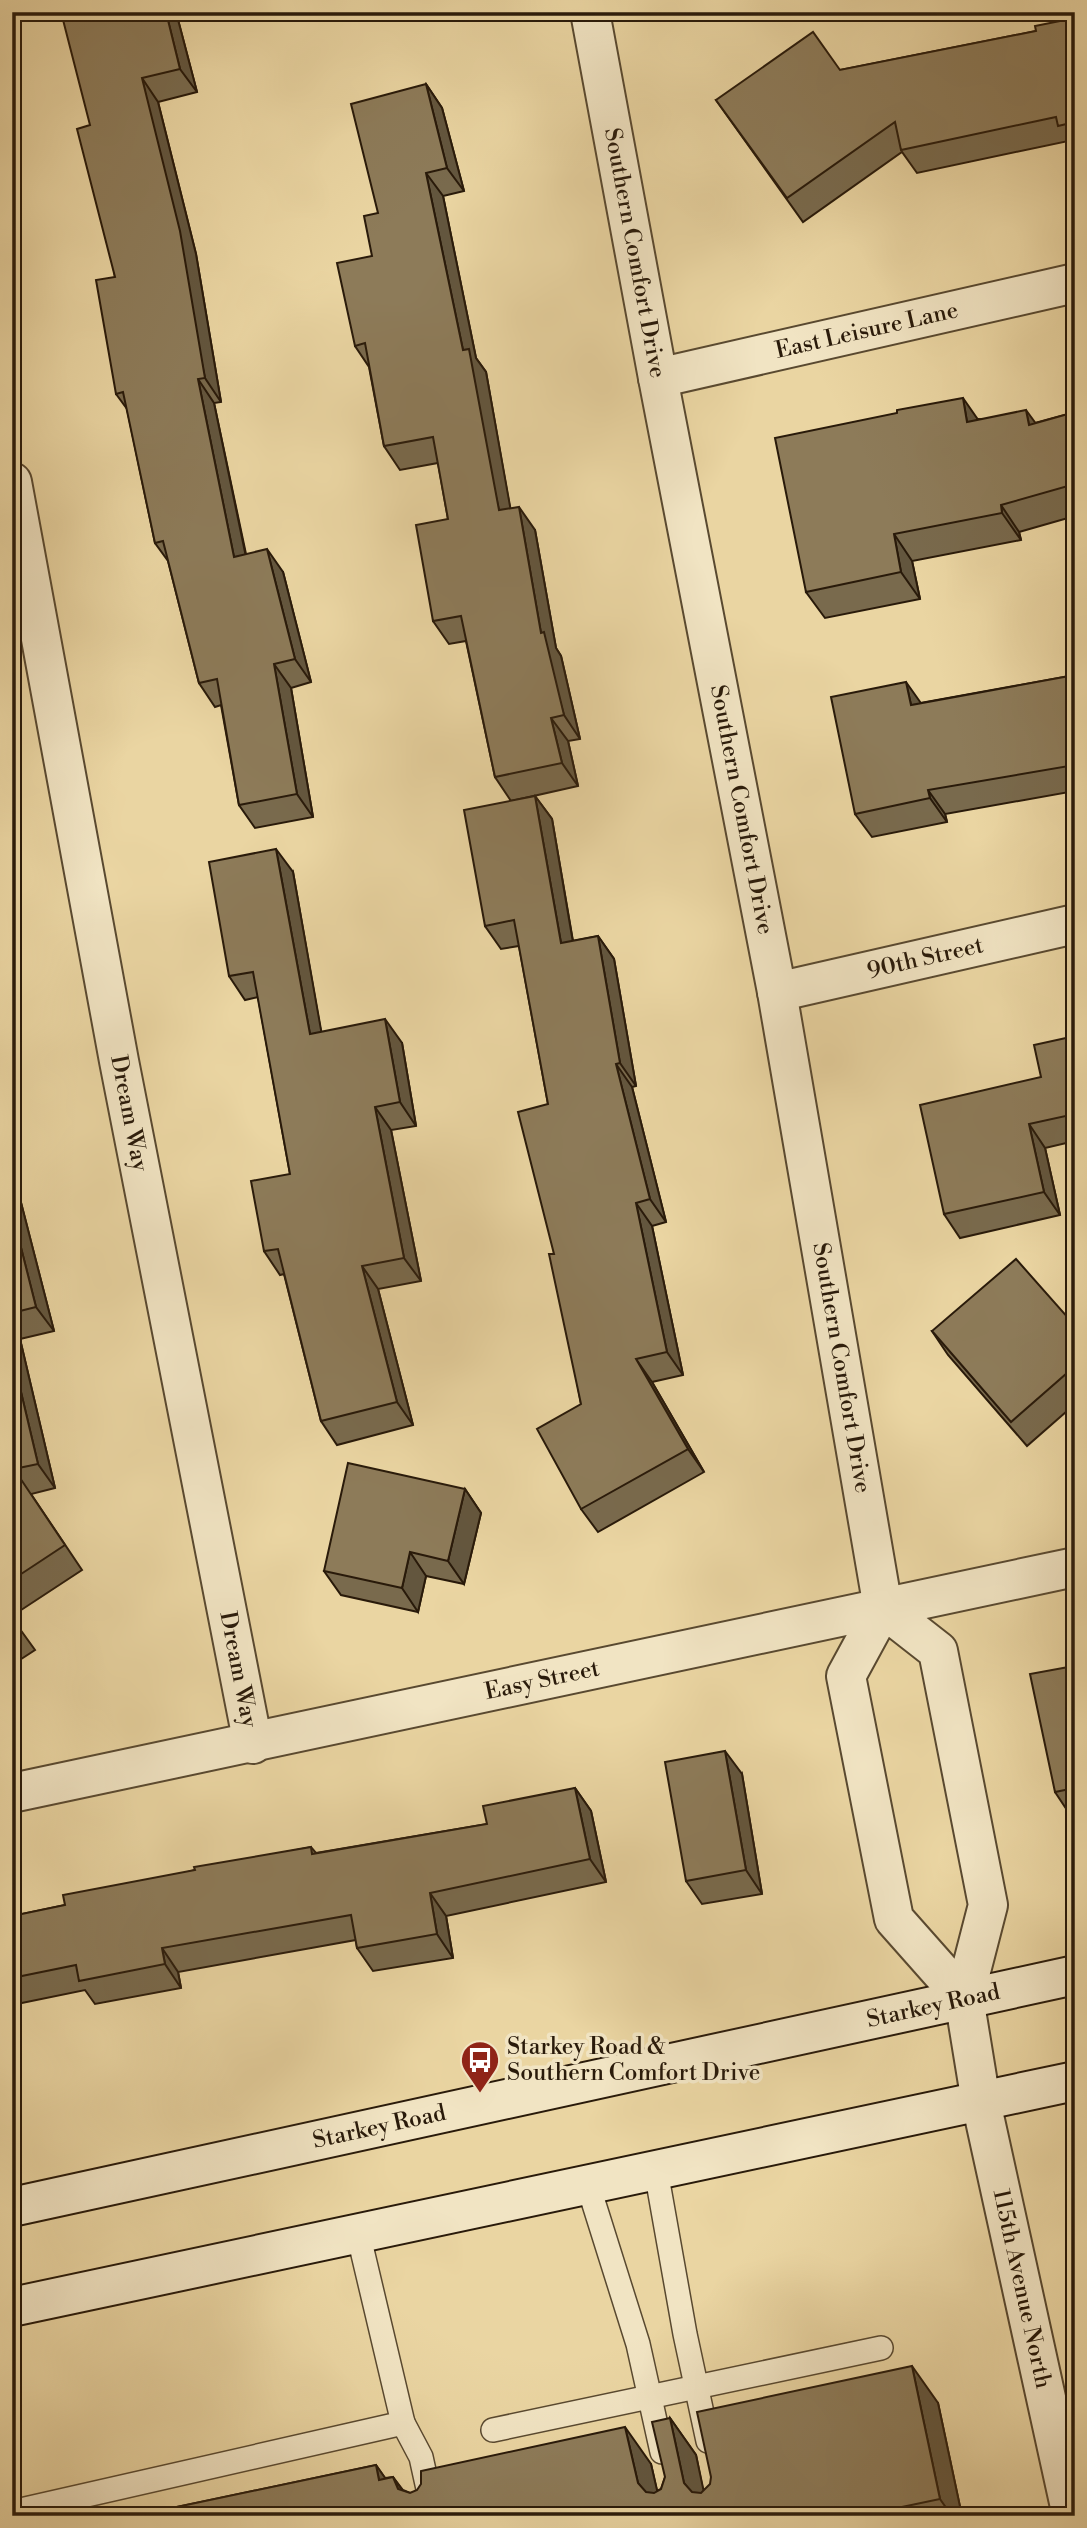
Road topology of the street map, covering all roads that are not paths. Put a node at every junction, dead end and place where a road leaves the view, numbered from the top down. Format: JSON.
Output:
{"nodes":[{"id":1,"x":590,"y":12,"type":"edge"},
{"id":2,"x":1075,"y":283,"type":"edge"},
{"id":3,"x":657,"y":379,"type":"junction"},
{"id":4,"x":12,"y":482,"type":"edge"},
{"id":5,"x":1075,"y":924,"type":"edge"},
{"id":6,"x":777,"y":992,"type":"junction"},
{"id":7,"x":1075,"y":1567,"type":"edge"},
{"id":8,"x":883,"y":1608,"type":"junction"},
{"id":9,"x":253,"y":1744,"type":"junction"},
{"id":10,"x":12,"y":1793,"type":"edge"},
{"id":11,"x":1075,"y":1975,"type":"edge"},
{"id":12,"x":964,"y":1998,"type":"junction"},
{"id":13,"x":1075,"y":2081,"type":"edge"},
{"id":14,"x":981,"y":2102,"type":"junction"},
{"id":15,"x":656,"y":2171,"type":"junction"},
{"id":16,"x":588,"y":2185,"type":"junction"},
{"id":17,"x":12,"y":2207,"type":"edge"},
{"id":18,"x":358,"y":2233,"type":"junction"},
{"id":19,"x":12,"y":2307,"type":"edge"},
{"id":20,"x":881,"y":2348,"type":"dead end"},
{"id":21,"x":696,"y":2387,"type":"junction"},
{"id":22,"x":650,"y":2396,"type":"junction"},
{"id":23,"x":403,"y":2423,"type":"junction"},
{"id":24,"x":493,"y":2430,"type":"dead end"},
{"id":25,"x":712,"y":2461,"type":"edge"},
{"id":26,"x":667,"y":2471,"type":"edge"},
{"id":27,"x":12,"y":2512,"type":"edge"},
{"id":28,"x":434,"y":2516,"type":"edge"},
{"id":29,"x":1072,"y":2516,"type":"edge"}],
"edges":[{"from":1,"to":3,"type":"street","name":"Southern Comfort Drive"},
{"from":2,"to":3,"type":"street","name":"East Leisure Lane"},
{"from":3,"to":6,"type":"street","name":"Southern Comfort Drive"},
{"from":4,"to":9,"type":"street","name":"Dream Way"},
{"from":5,"to":6,"type":"street","name":"90th Street"},
{"from":6,"to":8,"type":"street","name":"Southern Comfort Drive"},
{"from":7,"to":8,"type":"street","name":"Easy Street"},
{"from":8,"to":9,"type":"street","name":"Easy Street"},
{"from":8,"to":12,"type":"street"},
{"from":8,"to":12,"type":"street"},
{"from":9,"to":10,"type":"street","name":"Easy Street"},
{"from":11,"to":12,"type":"street","name":"Starkey Road"},
{"from":12,"to":14,"type":"street"},
{"from":12,"to":17,"type":"street","name":"Starkey Road"},
{"from":13,"to":14,"type":"street"},
{"from":14,"to":15,"type":"street"},
{"from":14,"to":29,"type":"street","name":"115th Avenue North"},
{"from":15,"to":16,"type":"street"},
{"from":15,"to":21,"type":"lane"},
{"from":16,"to":18,"type":"street"},
{"from":16,"to":22,"type":"lane"},
{"from":18,"to":19,"type":"street"},
{"from":18,"to":23,"type":"lane"},
{"from":20,"to":21,"type":"lane"},
{"from":21,"to":22,"type":"lane"},
{"from":21,"to":25,"type":"lane"},
{"from":22,"to":24,"type":"lane"},
{"from":22,"to":26,"type":"lane"},
{"from":23,"to":27,"type":"lane"},
{"from":23,"to":28,"type":"lane"}]}
